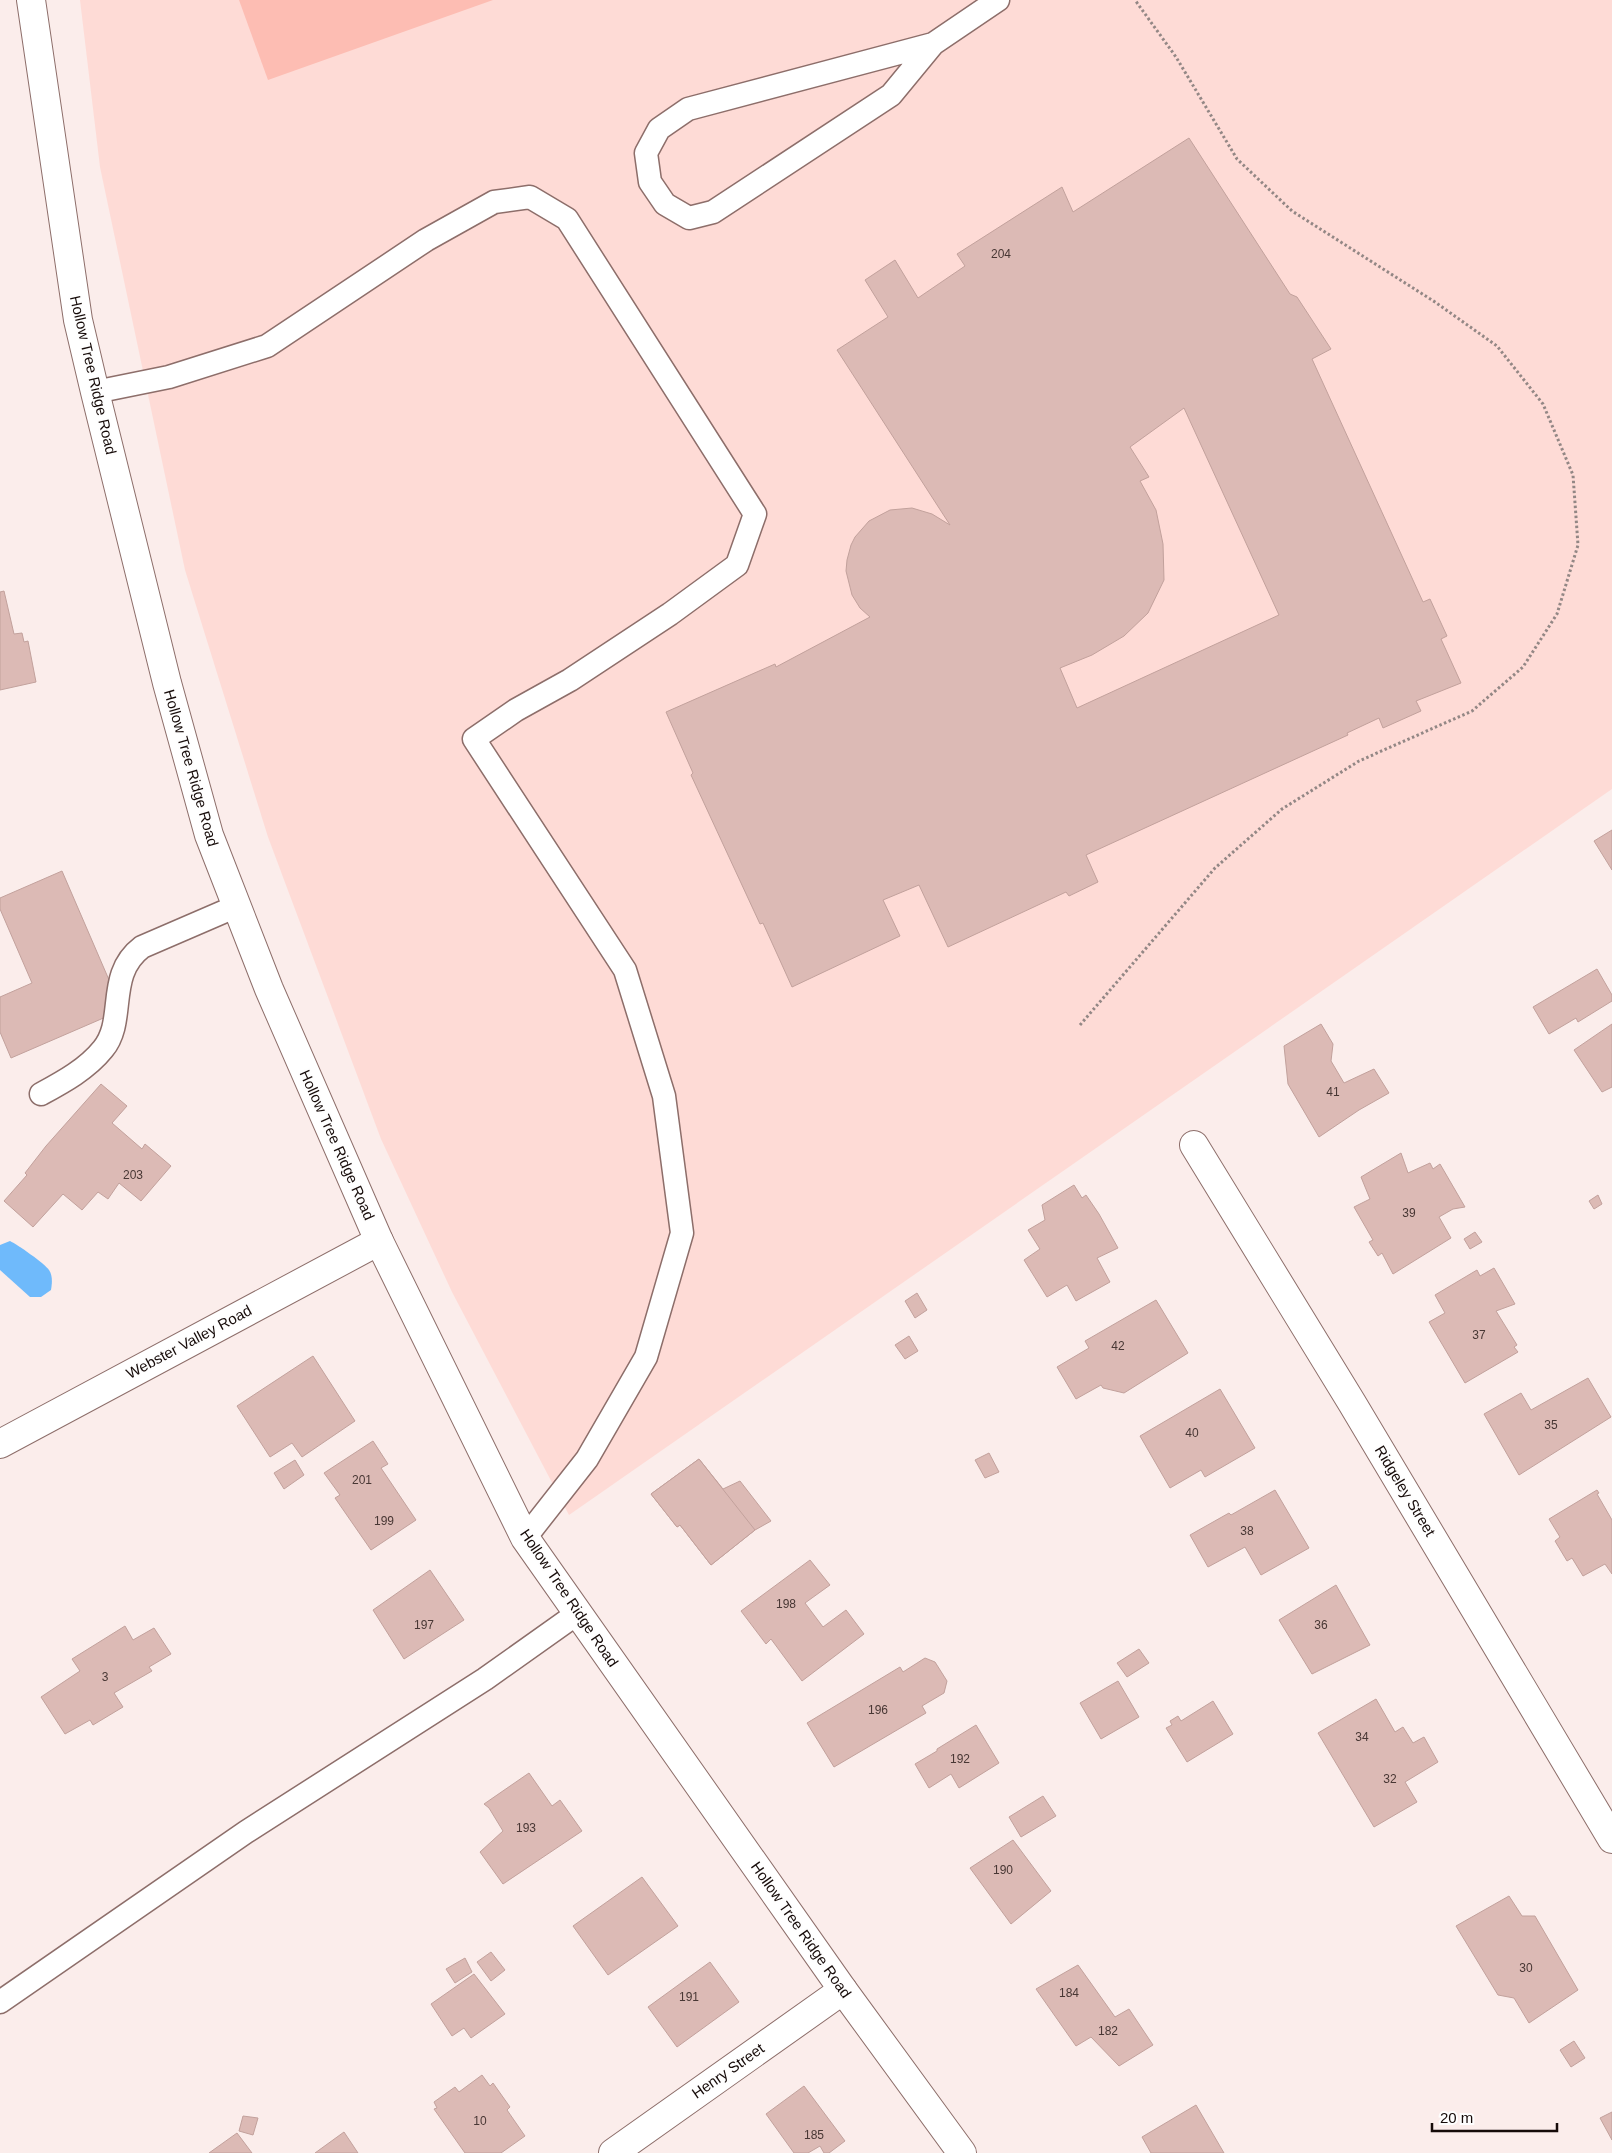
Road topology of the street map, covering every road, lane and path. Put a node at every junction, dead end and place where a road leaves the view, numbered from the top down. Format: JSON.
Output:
{"nodes":[{"id":1,"x":31,"y":0,"type":"edge"},
{"id":2,"x":998,"y":0,"type":"edge"},
{"id":3,"x":1135,"y":0,"type":"edge"},
{"id":4,"x":933,"y":44,"type":"junction"},
{"id":5,"x":95,"y":392,"type":"junction"},
{"id":6,"x":237,"y":906,"type":"junction"},
{"id":7,"x":1080,"y":1025,"type":"dead end"},
{"id":8,"x":41,"y":1094,"type":"dead end"},
{"id":9,"x":1194,"y":1145,"type":"dead end"},
{"id":10,"x":379,"y":1241,"type":"junction"},
{"id":11,"x":0,"y":1444,"type":"edge"},
{"id":12,"x":525,"y":1538,"type":"junction"},
{"id":13,"x":578,"y":1613,"type":"junction"},
{"id":14,"x":1612,"y":1839,"type":"edge"},
{"id":15,"x":843,"y":1990,"type":"junction"},
{"id":16,"x":0,"y":2002,"type":"edge"},
{"id":17,"x":613,"y":2153,"type":"edge"},
{"id":18,"x":962,"y":2153,"type":"edge"}],
"edges":[{"from":1,"to":5,"type":"main road","name":"Hollow Tree Ridge Road"},
{"from":2,"to":4,"type":"lane"},
{"from":3,"to":7,"type":"path"},
{"from":4,"to":4,"type":"lane"},
{"from":5,"to":6,"type":"main road","name":"Hollow Tree Ridge Road"},
{"from":5,"to":12,"type":"lane"},
{"from":6,"to":8,"type":"lane"},
{"from":6,"to":10,"type":"main road","name":"Hollow Tree Ridge Road"},
{"from":9,"to":14,"type":"main road","name":"Ridgeley Street"},
{"from":10,"to":11,"type":"main road","name":"Webster Valley Road"},
{"from":10,"to":12,"type":"main road","name":"Hollow Tree Ridge Road"},
{"from":12,"to":13,"type":"main road","name":"Hollow Tree Ridge Road"},
{"from":13,"to":15,"type":"main road","name":"Hollow Tree Ridge Road"},
{"from":13,"to":16,"type":"lane"},
{"from":15,"to":17,"type":"main road","name":"Henry Street"},
{"from":15,"to":18,"type":"main road","name":"Hollow Tree Ridge Road"}]}
